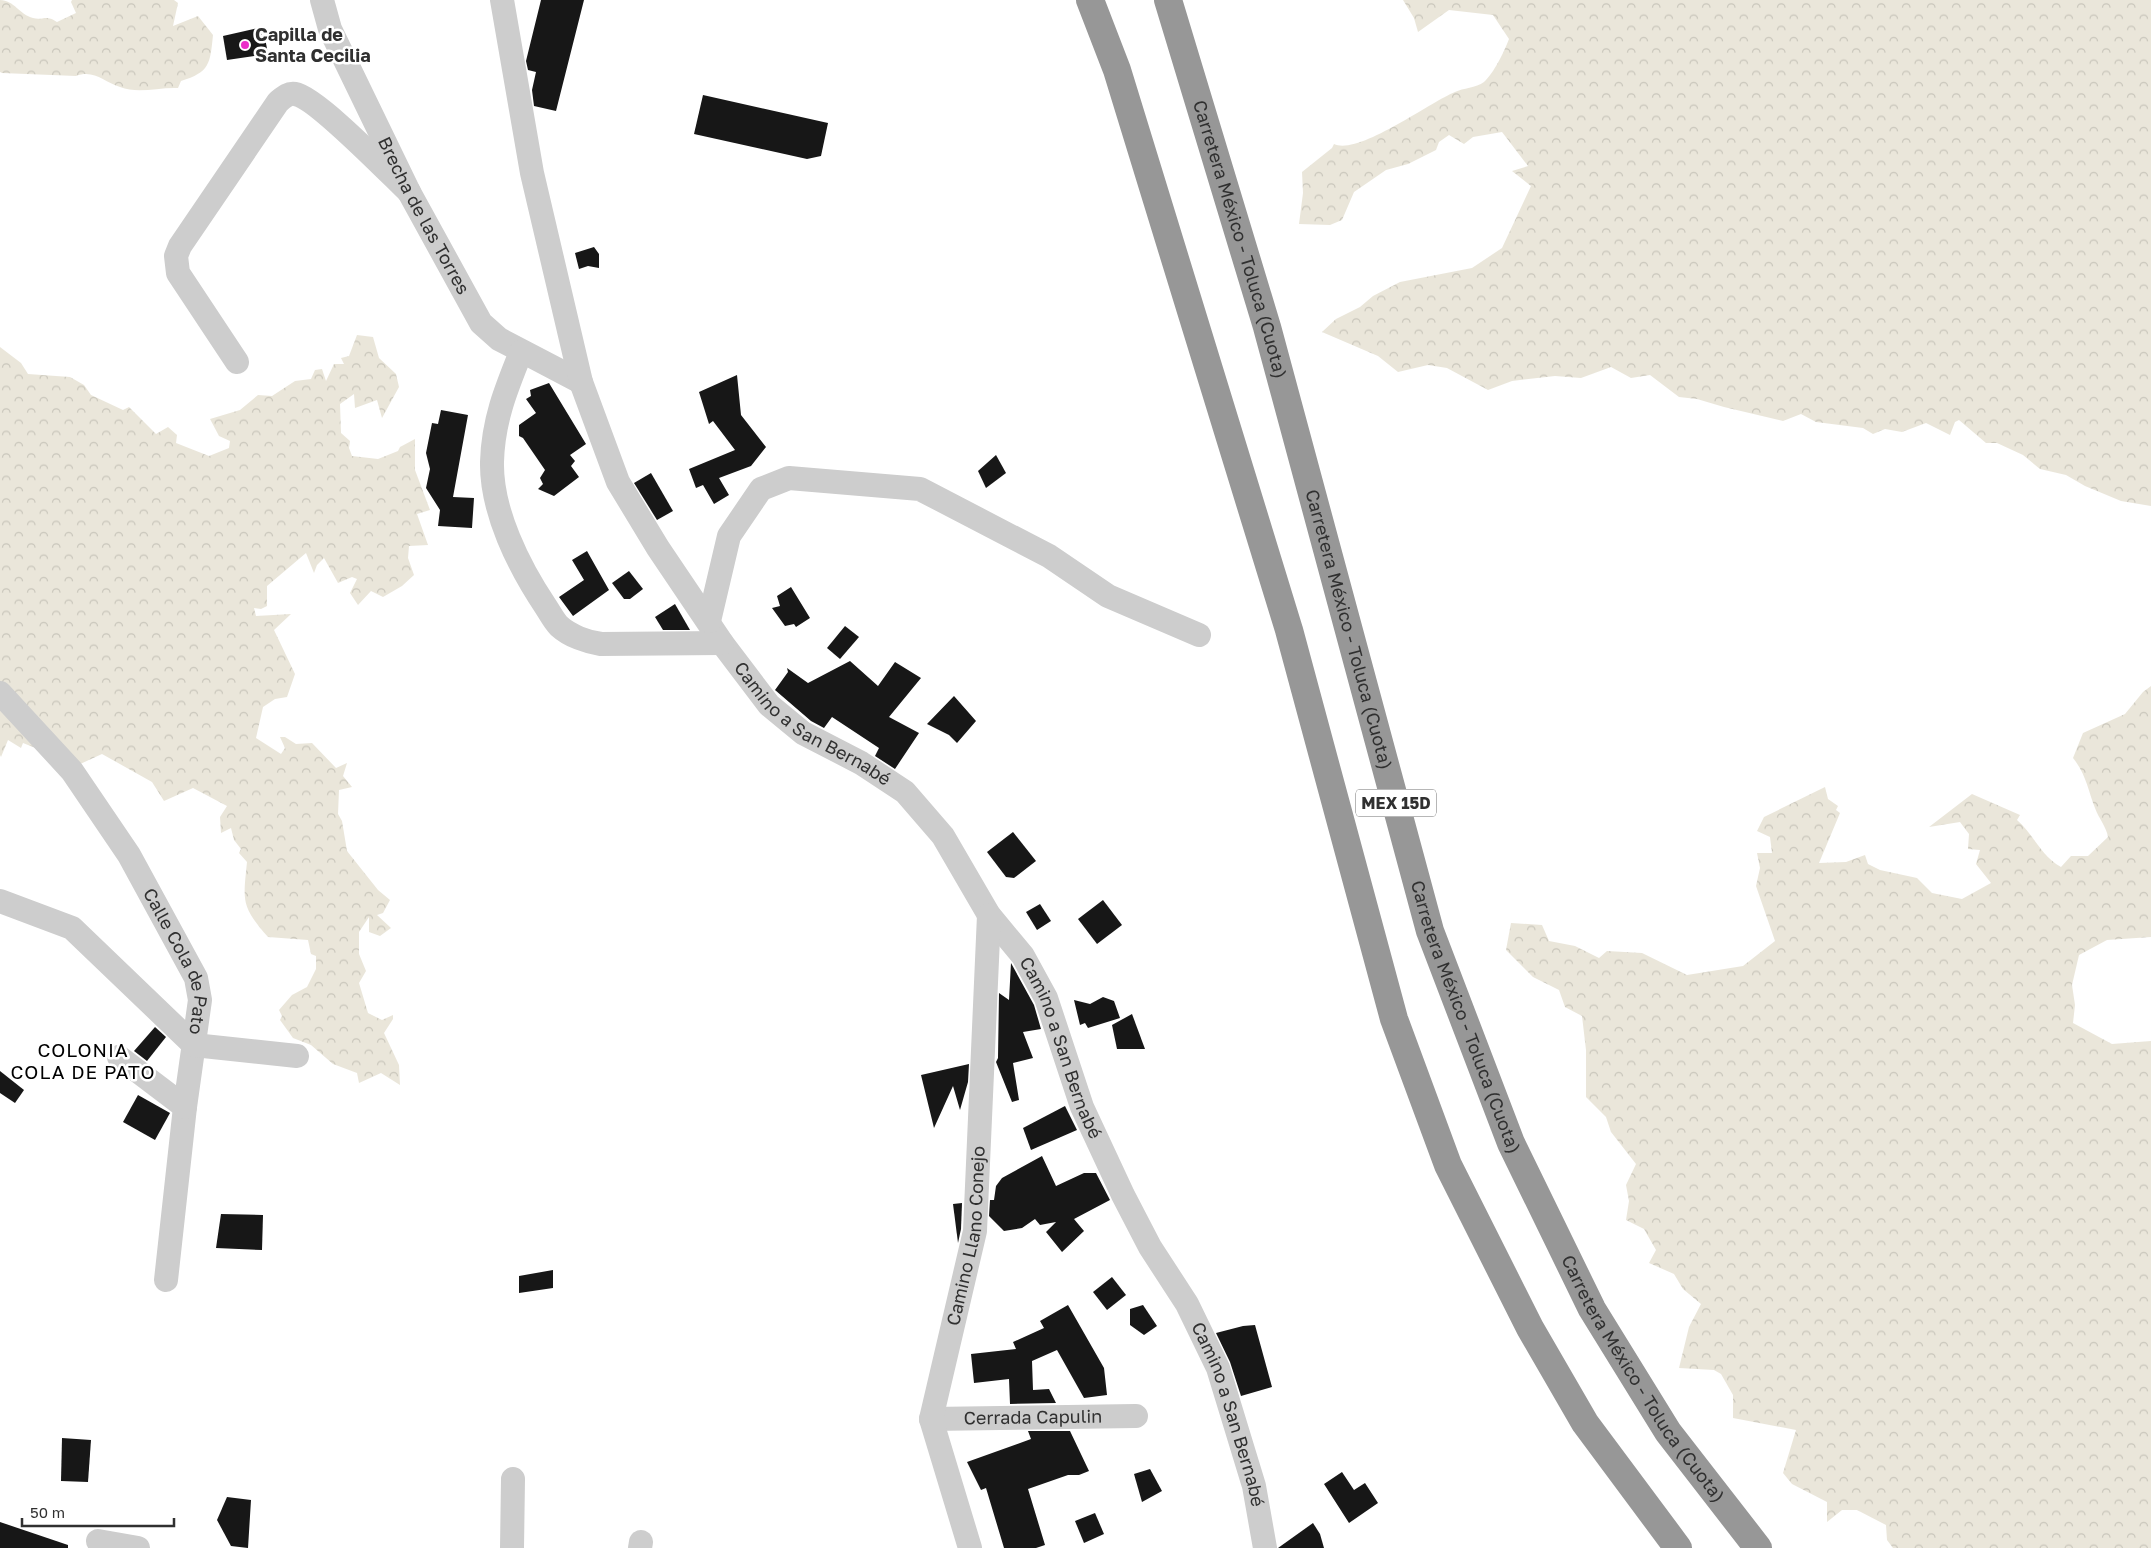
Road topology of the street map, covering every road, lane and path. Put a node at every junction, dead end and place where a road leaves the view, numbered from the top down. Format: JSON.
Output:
{"nodes":[{"id":1,"x":322,"y":0,"type":"edge"},
{"id":2,"x":502,"y":0,"type":"edge"},
{"id":3,"x":1090,"y":0,"type":"edge"},
{"id":4,"x":1168,"y":0,"type":"edge"},
{"id":5,"x":409,"y":192,"type":"junction"},
{"id":6,"x":521,"y":352,"type":"junction"},
{"id":7,"x":237,"y":362,"type":"dead end"},
{"id":8,"x":581,"y":382,"type":"junction"},
{"id":9,"x":709,"y":621,"type":"junction"},
{"id":10,"x":1199,"y":635,"type":"dead end"},
{"id":11,"x":722,"y":643,"type":"junction"},
{"id":12,"x":0,"y":693,"type":"edge"},
{"id":13,"x":0,"y":901,"type":"edge"},
{"id":14,"x":989,"y":915,"type":"junction"},
{"id":15,"x":194,"y":1045,"type":"junction"},
{"id":16,"x":297,"y":1056,"type":"dead end"},
{"id":17,"x":119,"y":1057,"type":"dead end"},
{"id":18,"x":185,"y":1107,"type":"junction"},
{"id":19,"x":166,"y":1280,"type":"dead end"},
{"id":20,"x":1136,"y":1416,"type":"dead end"},
{"id":21,"x":931,"y":1419,"type":"junction"},
{"id":22,"x":513,"y":1479,"type":"dead end"},
{"id":23,"x":98,"y":1541,"type":"dead end"},
{"id":24,"x":138,"y":1548,"type":"edge"},
{"id":25,"x":512,"y":1548,"type":"edge"},
{"id":26,"x":970,"y":1548,"type":"edge"},
{"id":27,"x":1265,"y":1548,"type":"edge"},
{"id":28,"x":1678,"y":1548,"type":"edge"},
{"id":29,"x":1758,"y":1548,"type":"edge"}],
"edges":[{"from":1,"to":5,"type":"street","name":"Brecha de las Torres"},
{"from":2,"to":8,"type":"street"},
{"from":3,"to":28,"type":"highway","number":"MEX 15D"},
{"from":4,"to":29,"type":"highway","name":"Carretera México - Toluca (Cuota)","number":"MEX 15D"},
{"from":5,"to":6,"type":"street","name":"Brecha de las Torres"},
{"from":5,"to":7,"type":"street"},
{"from":6,"to":8,"type":"street","name":"Brecha de las Torres"},
{"from":6,"to":11,"type":"street","name":"Camino a San Bernabé"},
{"from":8,"to":9,"type":"street"},
{"from":9,"to":10,"type":"street"},
{"from":9,"to":11,"type":"street","name":"Camino a San Bernabé"},
{"from":11,"to":14,"type":"street","name":"Camino a San Bernabé"},
{"from":12,"to":15,"type":"street","name":"Calle Cola de Pato"},
{"from":13,"to":15,"type":"street"},
{"from":14,"to":21,"type":"street","name":"Camino Llano Conejo"},
{"from":14,"to":27,"type":"street","name":"Camino a San Bernabé"},
{"from":15,"to":16,"type":"street"},
{"from":15,"to":18,"type":"street","name":"Calle Cola de Pato"},
{"from":17,"to":18,"type":"street"},
{"from":18,"to":19,"type":"street","name":"Calle Cola de Pato"},
{"from":20,"to":21,"type":"street","name":"Cerrada Capulin"},
{"from":21,"to":26,"type":"street","name":"Camino Llano Conejo"},
{"from":22,"to":25,"type":"street"},
{"from":23,"to":24,"type":"street"}]}
